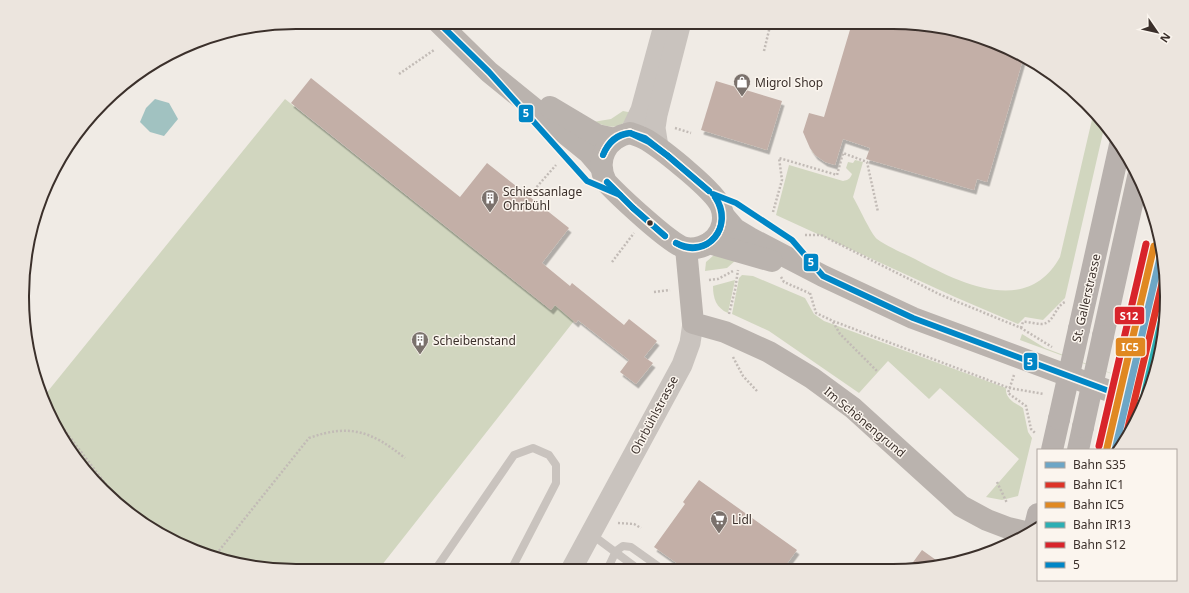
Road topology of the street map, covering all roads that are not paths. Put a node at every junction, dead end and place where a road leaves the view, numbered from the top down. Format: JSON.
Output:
{"nodes":[{"id":1,"x":445,"y":29,"type":"edge"},
{"id":2,"x":663,"y":29,"type":"edge"},
{"id":3,"x":679,"y":29,"type":"edge"},
{"id":4,"x":489,"y":72,"type":"junction"},
{"id":5,"x":622,"y":136,"type":"junction"},
{"id":6,"x":658,"y":147,"type":"junction"},
{"id":7,"x":1118,"y":154,"type":"edge"},
{"id":8,"x":601,"y":167,"type":"junction"},
{"id":9,"x":1136,"y":186,"type":"edge"},
{"id":10,"x":712,"y":194,"type":"junction"},
{"id":11,"x":620,"y":195,"type":"junction"},
{"id":12,"x":723,"y":215,"type":"junction"},
{"id":13,"x":709,"y":243,"type":"junction"},
{"id":14,"x":686,"y":248,"type":"junction"},
{"id":15,"x":823,"y":276,"type":"junction"},
{"id":16,"x":693,"y":323,"type":"junction"},
{"id":17,"x":1139,"y":402,"type":"edge"},
{"id":18,"x":1052,"y":449,"type":"edge"},
{"id":19,"x":1078,"y":449,"type":"edge"},
{"id":20,"x":1020,"y":531,"type":"edge"},
{"id":21,"x":590,"y":533,"type":"junction"},
{"id":22,"x":616,"y":551,"type":"junction"},
{"id":23,"x":440,"y":564,"type":"edge"},
{"id":24,"x":513,"y":564,"type":"edge"},
{"id":25,"x":574,"y":564,"type":"edge"},
{"id":26,"x":610,"y":564,"type":"edge"},
{"id":27,"x":631,"y":564,"type":"edge"},
{"id":28,"x":655,"y":564,"type":"edge"}],
"edges":[{"from":1,"to":4,"type":"main road"},
{"from":2,"to":5,"type":"street"},
{"from":3,"to":6,"type":"street"},
{"from":4,"to":5,"type":"main road"},
{"from":4,"to":8,"type":"main road"},
{"from":4,"to":11,"type":"lane"},
{"from":5,"to":6,"type":"main road"},
{"from":5,"to":8,"type":"main road"},
{"from":6,"to":10,"type":"main road"},
{"from":7,"to":18,"type":"main road","name":"St. Gallerstrasse","bridge":true},
{"from":8,"to":11,"type":"main road"},
{"from":9,"to":19,"type":"main road","name":"St. Gallerstrasse","bridge":true},
{"from":10,"to":12,"type":"main road"},
{"from":10,"to":15,"type":"lane"},
{"from":11,"to":14,"type":"main road"},
{"from":12,"to":13,"type":"main road"},
{"from":12,"to":15,"type":"main road"},
{"from":13,"to":14,"type":"main road"},
{"from":13,"to":15,"type":"main road"},
{"from":14,"to":16,"type":"main road","name":"Ohrbühlstrasse"},
{"from":15,"to":17,"type":"main road"},
{"from":16,"to":20,"type":"main road","name":"Im Schönengrund"},
{"from":16,"to":21,"type":"street","name":"Ohrbühlstrasse"},
{"from":21,"to":22,"type":"lane"},
{"from":21,"to":25,"type":"street","name":"Ohrbühlstrasse"},
{"from":22,"to":26,"type":"lane"},
{"from":22,"to":27,"type":"lane"},
{"from":22,"to":28,"type":"lane"},
{"from":23,"to":24,"type":"lane"}]}
